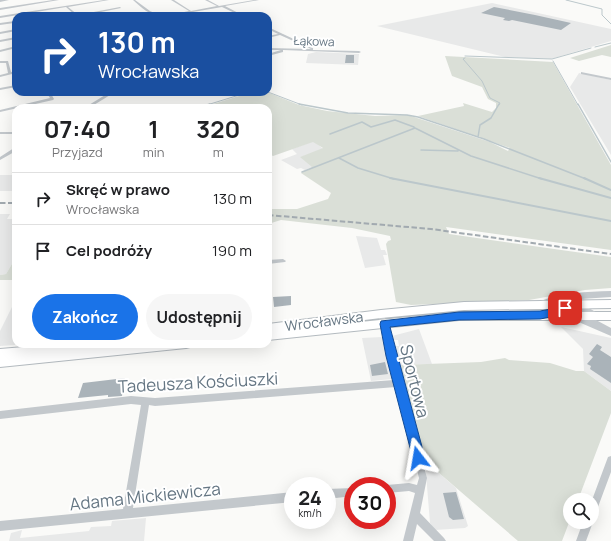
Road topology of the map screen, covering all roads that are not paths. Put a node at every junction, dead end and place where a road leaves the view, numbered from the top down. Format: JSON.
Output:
{"nodes":[{"id":1,"x":8,"y":0,"type":"edge"},
{"id":2,"x":58,"y":0,"type":"edge"},
{"id":3,"x":108,"y":0,"type":"edge"},
{"id":4,"x":134,"y":0,"type":"edge"},
{"id":5,"x":172,"y":0,"type":"edge"},
{"id":6,"x":206,"y":0,"type":"edge"},
{"id":7,"x":258,"y":0,"type":"edge"},
{"id":8,"x":0,"y":1,"type":"edge"},
{"id":9,"x":66,"y":6,"type":"junction"},
{"id":10,"x":218,"y":6,"type":"junction"},
{"id":11,"x":222,"y":6,"type":"junction"},
{"id":12,"x":120,"y":8,"type":"dead end"},
{"id":13,"x":0,"y":9,"type":"edge"},
{"id":14,"x":190,"y":11,"type":"junction"},
{"id":15,"x":33,"y":12,"type":"edge"},
{"id":16,"x":73,"y":12,"type":"edge"},
{"id":17,"x":98,"y":12,"type":"edge"},
{"id":18,"x":149,"y":12,"type":"edge"},
{"id":19,"x":185,"y":12,"type":"edge"},
{"id":20,"x":234,"y":12,"type":"edge"},
{"id":21,"x":12,"y":16,"type":"edge"},
{"id":22,"x":0,"y":17,"type":"edge"},
{"id":23,"x":12,"y":22,"type":"edge"},
{"id":24,"x":0,"y":24,"type":"edge"},
{"id":25,"x":272,"y":30,"type":"edge"},
{"id":26,"x":12,"y":31,"type":"edge"},
{"id":27,"x":0,"y":33,"type":"edge"},
{"id":28,"x":280,"y":34,"type":"junction"},
{"id":29,"x":272,"y":36,"type":"edge"},
{"id":30,"x":12,"y":39,"type":"edge"},
{"id":31,"x":0,"y":41,"type":"edge"},
{"id":32,"x":12,"y":48,"type":"edge"},
{"id":33,"x":272,"y":48,"type":"edge"},
{"id":34,"x":285,"y":49,"type":"junction"},
{"id":35,"x":0,"y":50,"type":"edge"},
{"id":36,"x":312,"y":50,"type":"junction"},
{"id":37,"x":359,"y":52,"type":"dead end"},
{"id":38,"x":272,"y":54,"type":"edge"},
{"id":39,"x":0,"y":62,"type":"edge"},
{"id":40,"x":582,"y":73,"type":"dead end"},
{"id":41,"x":10,"y":74,"type":"joint"},
{"id":42,"x":0,"y":76,"type":"edge"},
{"id":43,"x":611,"y":79,"type":"edge"},
{"id":44,"x":12,"y":87,"type":"edge"},
{"id":45,"x":0,"y":89,"type":"edge"},
{"id":46,"x":50,"y":96,"type":"edge"},
{"id":47,"x":106,"y":96,"type":"edge"},
{"id":48,"x":30,"y":104,"type":"edge"},
{"id":49,"x":93,"y":104,"type":"edge"},
{"id":50,"x":12,"y":108,"type":"edge"},
{"id":51,"x":0,"y":111,"type":"edge"},
{"id":52,"x":0,"y":133,"type":"edge"},
{"id":53,"x":12,"y":133,"type":"edge"},
{"id":54,"x":12,"y":152,"type":"edge"},
{"id":55,"x":0,"y":159,"type":"edge"},
{"id":56,"x":283,"y":261,"type":"dead end"},
{"id":57,"x":272,"y":262,"type":"edge"},
{"id":58,"x":611,"y":294,"type":"edge"},
{"id":59,"x":591,"y":295,"type":"junction"},
{"id":60,"x":611,"y":304,"type":"edge"},
{"id":61,"x":574,"y":309,"type":"junction"},
{"id":62,"x":541,"y":310,"type":"junction"},
{"id":63,"x":381,"y":314,"type":"junction"},
{"id":64,"x":594,"y":316,"type":"junction"},
{"id":65,"x":611,"y":316,"type":"edge"},
{"id":66,"x":385,"y":324,"type":"junction"},
{"id":67,"x":272,"y":328,"type":"edge"},
{"id":68,"x":611,"y":328,"type":"edge"},
{"id":69,"x":611,"y":332,"type":"edge"},
{"id":70,"x":272,"y":336,"type":"edge"},
{"id":71,"x":64,"y":348,"type":"edge"},
{"id":72,"x":145,"y":348,"type":"edge"},
{"id":73,"x":0,"y":354,"type":"edge"},
{"id":74,"x":0,"y":362,"type":"edge"},
{"id":75,"x":399,"y":383,"type":"junction"},
{"id":76,"x":146,"y":401,"type":"junction"},
{"id":77,"x":0,"y":415,"type":"edge"},
{"id":78,"x":611,"y":460,"type":"edge"},
{"id":79,"x":396,"y":488,"type":"edge"},
{"id":80,"x":421,"y":490,"type":"junction"},
{"id":81,"x":599,"y":493,"type":"edge"},
{"id":82,"x":284,"y":498,"type":"edge"},
{"id":83,"x":127,"y":514,"type":"junction"},
{"id":84,"x":415,"y":515,"type":"junction"},
{"id":85,"x":0,"y":526,"type":"edge"},
{"id":86,"x":585,"y":529,"type":"edge"},
{"id":87,"x":408,"y":541,"type":"edge"},
{"id":88,"x":441,"y":541,"type":"edge"},
{"id":89,"x":581,"y":541,"type":"edge"}],
"edges":[{"from":1,"to":8,"type":"street"},
{"from":2,"to":13,"type":"street"},
{"from":3,"to":9,"type":"street"},
{"from":4,"to":18,"type":"street"},
{"from":5,"to":14,"type":"street"},
{"from":6,"to":10,"type":"street"},
{"from":7,"to":11,"type":"street"},
{"from":9,"to":15,"type":"street"},
{"from":9,"to":16,"type":"street"},
{"from":10,"to":11,"type":"street"},
{"from":10,"to":14,"type":"street"},
{"from":11,"to":20,"type":"street"},
{"from":12,"to":17,"type":"street"},
{"from":14,"to":19,"type":"street"},
{"from":21,"to":22,"type":"street"},
{"from":23,"to":24,"type":"street"},
{"from":25,"to":28,"type":"street"},
{"from":26,"to":27,"type":"street"},
{"from":28,"to":29,"type":"street","name":"Łąkowa"},
{"from":28,"to":36,"type":"street"},
{"from":30,"to":31,"type":"street"},
{"from":32,"to":35,"type":"street"},
{"from":33,"to":34,"type":"street","name":"Łąkowa"},
{"from":34,"to":36,"type":"street","name":"Łąkowa"},
{"from":34,"to":38,"type":"street"},
{"from":36,"to":37,"type":"street","name":"Łąkowa"},
{"from":39,"to":41,"type":"street"},
{"from":40,"to":43,"type":"street"},
{"from":41,"to":42,"type":"street"},
{"from":44,"to":45,"type":"street"},
{"from":46,"to":48,"type":"street"},
{"from":47,"to":49,"type":"street"},
{"from":50,"to":51,"type":"street"},
{"from":52,"to":53,"type":"street"},
{"from":54,"to":55,"type":"street"},
{"from":56,"to":57,"type":"street"},
{"from":58,"to":59,"type":"street"},
{"from":59,"to":61,"type":"street"},
{"from":59,"to":62,"type":"street"},
{"from":60,"to":61,"type":"main road"},
{"from":61,"to":62,"type":"main road","name":"Wrocławska"},
{"from":61,"to":64,"type":"main road"},
{"from":61,"to":69,"type":"street"},
{"from":62,"to":63,"type":"main road","name":"Wrocławska"},
{"from":62,"to":66,"type":"main road","name":"Wrocławska"},
{"from":63,"to":66,"type":"street","name":"Sportowa"},
{"from":63,"to":67,"type":"main road","name":"Wrocławska"},
{"from":64,"to":65,"type":"main road"},
{"from":64,"to":68,"type":"street"},
{"from":66,"to":70,"type":"main road","name":"Wrocławska"},
{"from":66,"to":75,"type":"street","name":"Sportowa"},
{"from":71,"to":73,"type":"main road"},
{"from":72,"to":74,"type":"main road"},
{"from":75,"to":76,"type":"street","name":"Tadeusza Kościuszki"},
{"from":75,"to":80,"type":"street","name":"Sportowa"},
{"from":76,"to":77,"type":"street","name":"Tadeusza Kościuszki"},
{"from":76,"to":83,"type":"street"},
{"from":78,"to":81,"type":"street"},
{"from":79,"to":80,"type":"street"},
{"from":80,"to":84,"type":"street","name":"Sportowa"},
{"from":82,"to":83,"type":"street","name":"Adama Mickiewicza"},
{"from":83,"to":85,"type":"street","name":"Adama Mickiewicza"},
{"from":84,"to":87,"type":"street","name":"Sportowa"},
{"from":84,"to":88,"type":"street"},
{"from":86,"to":89,"type":"street"}]}
